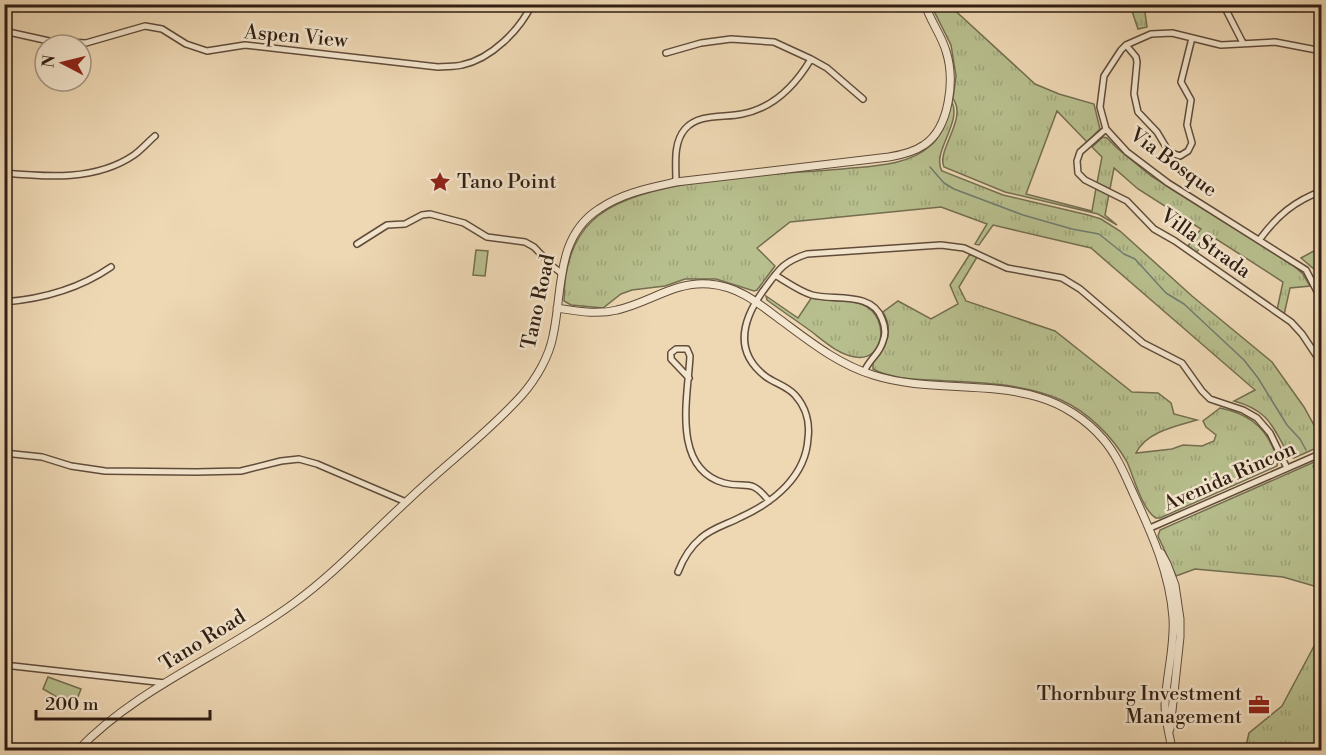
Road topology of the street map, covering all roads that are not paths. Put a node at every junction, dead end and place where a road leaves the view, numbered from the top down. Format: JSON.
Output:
{"nodes":[{"id":1,"x":532,"y":4,"type":"edge"},
{"id":2,"x":925,"y":4,"type":"edge"},
{"id":3,"x":1223,"y":4,"type":"edge"},
{"id":4,"x":4,"y":32,"type":"edge"},
{"id":5,"x":1192,"y":38,"type":"junction"},
{"id":6,"x":1243,"y":43,"type":"junction"},
{"id":7,"x":1126,"y":45,"type":"junction"},
{"id":8,"x":1322,"y":51,"type":"edge"},
{"id":9,"x":666,"y":53,"type":"dead end"},
{"id":10,"x":811,"y":59,"type":"junction"},
{"id":11,"x":464,"y":65,"type":"junction"},
{"id":12,"x":465,"y":73,"type":"dead end"},
{"id":13,"x":863,"y":99,"type":"dead end"},
{"id":14,"x":1106,"y":129,"type":"junction"},
{"id":15,"x":155,"y":136,"type":"dead end"},
{"id":16,"x":4,"y":173,"type":"edge"},
{"id":17,"x":676,"y":182,"type":"junction"},
{"id":18,"x":1322,"y":191,"type":"edge"},
{"id":19,"x":1260,"y":239,"type":"junction"},
{"id":20,"x":357,"y":244,"type":"dead end"},
{"id":21,"x":111,"y":267,"type":"dead end"},
{"id":22,"x":561,"y":273,"type":"junction"},
{"id":23,"x":775,"y":275,"type":"junction"},
{"id":24,"x":1322,"y":301,"type":"edge"},
{"id":25,"x":4,"y":302,"type":"edge"},
{"id":26,"x":756,"y":302,"type":"junction"},
{"id":27,"x":557,"y":308,"type":"junction"},
{"id":28,"x":1322,"y":364,"type":"edge"},
{"id":29,"x":864,"y":372,"type":"junction"},
{"id":30,"x":689,"y":378,"type":"junction"},
{"id":31,"x":4,"y":453,"type":"edge"},
{"id":32,"x":1322,"y":453,"type":"edge"},
{"id":33,"x":1287,"y":468,"type":"junction"},
{"id":34,"x":769,"y":501,"type":"junction"},
{"id":35,"x":406,"y":502,"type":"junction"},
{"id":36,"x":1150,"y":528,"type":"junction"},
{"id":37,"x":678,"y":572,"type":"dead end"},
{"id":38,"x":4,"y":665,"type":"edge"},
{"id":39,"x":166,"y":683,"type":"junction"},
{"id":40,"x":78,"y":750,"type":"edge"},
{"id":41,"x":1172,"y":750,"type":"edge"}],
"edges":[{"from":1,"to":11,"type":"street","name":"Aspen View"},
{"from":2,"to":17,"type":"street","name":"Tano Road"},
{"from":3,"to":6,"type":"street"},
{"from":4,"to":11,"type":"street","name":"Aspen View"},
{"from":5,"to":6,"type":"street"},
{"from":5,"to":7,"type":"street"},
{"from":5,"to":7,"type":"street"},
{"from":6,"to":8,"type":"street"},
{"from":7,"to":14,"type":"street","name":"Via Bosque"},
{"from":9,"to":10,"type":"street"},
{"from":10,"to":13,"type":"street"},
{"from":10,"to":17,"type":"street"},
{"from":11,"to":12,"type":"street"},
{"from":14,"to":19,"type":"street","name":"Via Bosque"},
{"from":14,"to":28,"type":"street","name":"Villa Strada"},
{"from":15,"to":16,"type":"street"},
{"from":17,"to":22,"type":"street","name":"Tano Road"},
{"from":18,"to":19,"type":"street"},
{"from":19,"to":24,"type":"street","name":"Via Bosque"},
{"from":20,"to":22,"type":"street"},
{"from":21,"to":25,"type":"street"},
{"from":22,"to":27,"type":"street","name":"Tano Road"},
{"from":23,"to":26,"type":"street"},
{"from":23,"to":29,"type":"street"},
{"from":23,"to":33,"type":"street"},
{"from":26,"to":27,"type":"street"},
{"from":26,"to":29,"type":"street"},
{"from":26,"to":34,"type":"street"},
{"from":27,"to":35,"type":"street","name":"Tano Road"},
{"from":29,"to":36,"type":"street"},
{"from":30,"to":30,"type":"street"},
{"from":30,"to":34,"type":"street"},
{"from":31,"to":35,"type":"street"},
{"from":32,"to":33,"type":"street","name":"Avenida Rincon"},
{"from":33,"to":36,"type":"street","name":"Avenida Rincon"},
{"from":34,"to":37,"type":"street"},
{"from":35,"to":39,"type":"street","name":"Tano Road"},
{"from":36,"to":41,"type":"street"},
{"from":38,"to":39,"type":"street"},
{"from":39,"to":40,"type":"street","name":"Tano Road"}]}
